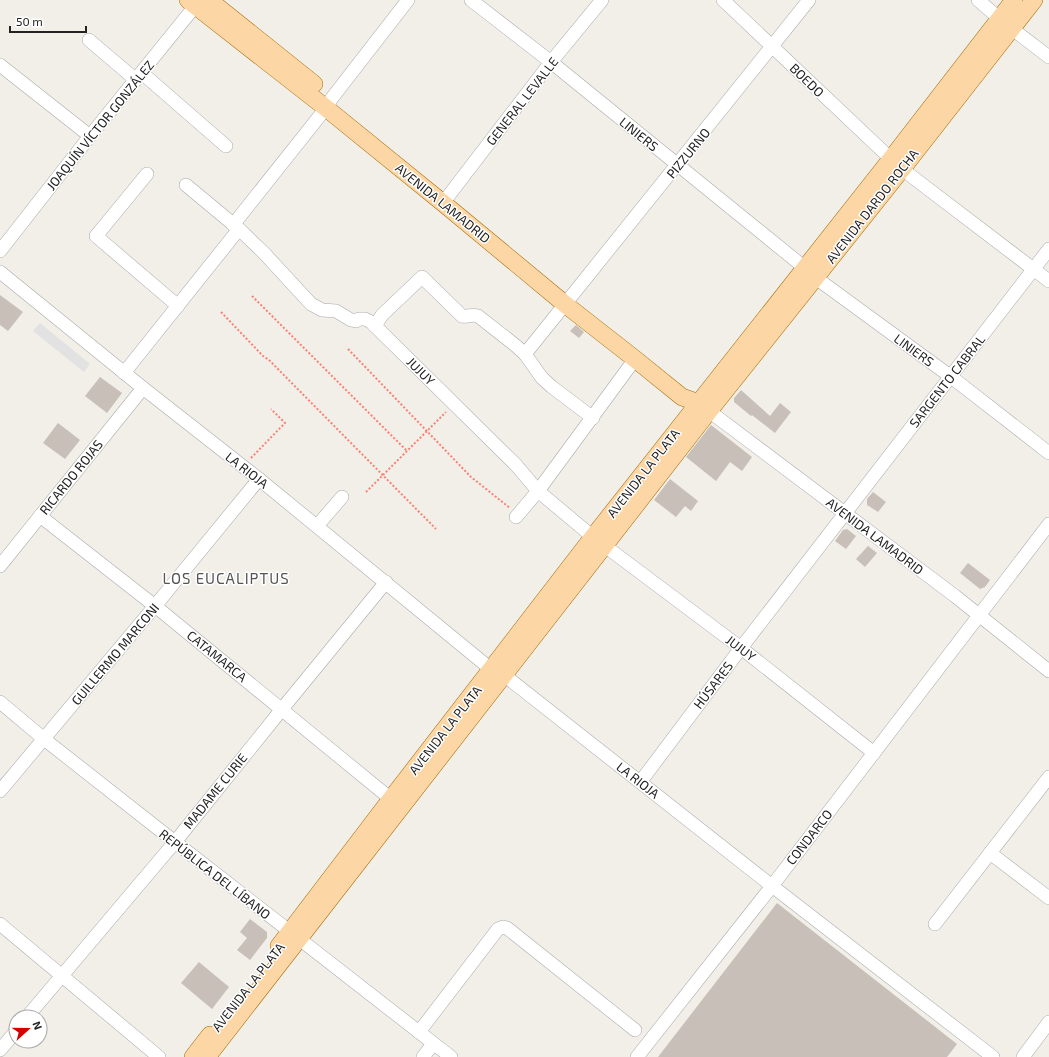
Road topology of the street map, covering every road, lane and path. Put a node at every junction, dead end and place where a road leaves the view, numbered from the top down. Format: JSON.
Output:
{"nodes":[{"id":1,"x":408,"y":0,"type":"edge"},
{"id":2,"x":471,"y":0,"type":"edge"},
{"id":3,"x":602,"y":0,"type":"edge"},
{"id":4,"x":724,"y":0,"type":"edge"},
{"id":5,"x":809,"y":0,"type":"edge"},
{"id":6,"x":978,"y":0,"type":"edge"},
{"id":7,"x":1014,"y":0,"type":"edge"},
{"id":8,"x":1034,"y":0,"type":"edge"},
{"id":9,"x":198,"y":2,"type":"edge"},
{"id":10,"x":1005,"y":23,"type":"junction"},
{"id":11,"x":89,"y":40,"type":"dead end"},
{"id":12,"x":772,"y":47,"type":"junction"},
{"id":13,"x":1049,"y":57,"type":"edge"},
{"id":14,"x":551,"y":62,"type":"junction"},
{"id":15,"x":0,"y":65,"type":"edge"},
{"id":16,"x":139,"y":76,"type":"junction"},
{"id":17,"x":329,"y":103,"type":"junction"},
{"id":18,"x":90,"y":136,"type":"junction"},
{"id":19,"x":226,"y":146,"type":"dead end"},
{"id":20,"x":897,"y":164,"type":"junction"},
{"id":21,"x":678,"y":165,"type":"junction"},
{"id":22,"x":147,"y":174,"type":"dead end"},
{"id":23,"x":186,"y":185,"type":"dead end"},
{"id":24,"x":446,"y":198,"type":"junction"},
{"id":25,"x":236,"y":227,"type":"junction"},
{"id":26,"x":1049,"y":249,"type":"edge"},
{"id":27,"x":0,"y":251,"type":"edge"},
{"id":28,"x":1033,"y":269,"type":"junction"},
{"id":29,"x":0,"y":272,"type":"edge"},
{"id":30,"x":810,"y":273,"type":"junction"},
{"id":31,"x":1049,"y":281,"type":"edge"},
{"id":32,"x":252,"y":296,"type":"dead end"},
{"id":33,"x":569,"y":300,"type":"junction"},
{"id":34,"x":178,"y":306,"type":"junction"},
{"id":35,"x":222,"y":312,"type":"dead end"},
{"id":36,"x":375,"y":326,"type":"junction"},
{"id":37,"x":348,"y":349,"type":"dead end"},
{"id":38,"x":525,"y":354,"type":"junction"},
{"id":39,"x":635,"y":359,"type":"junction"},
{"id":40,"x":124,"y":373,"type":"junction"},
{"id":41,"x":950,"y":376,"type":"junction"},
{"id":42,"x":143,"y":388,"type":"junction"},
{"id":43,"x":453,"y":404,"type":"junction"},
{"id":44,"x":704,"y":407,"type":"junction"},
{"id":45,"x":271,"y":409,"type":"dead end"},
{"id":46,"x":593,"y":418,"type":"junction"},
{"id":47,"x":427,"y":430,"type":"junction"},
{"id":48,"x":407,"y":451,"type":"junction"},
{"id":49,"x":1049,"y":453,"type":"edge"},
{"id":50,"x":243,"y":466,"type":"junction"},
{"id":51,"x":383,"y":475,"type":"junction"},
{"id":52,"x":259,"y":479,"type":"junction"},
{"id":53,"x":538,"y":491,"type":"junction"},
{"id":54,"x":366,"y":492,"type":"dead end"},
{"id":55,"x":342,"y":497,"type":"dead end"},
{"id":56,"x":845,"y":513,"type":"junction"},
{"id":57,"x":517,"y":515,"type":"joint"},
{"id":58,"x":40,"y":516,"type":"junction"},
{"id":59,"x":1049,"y":524,"type":"edge"},
{"id":60,"x":317,"y":526,"type":"junction"},
{"id":61,"x":436,"y":529,"type":"dead end"},
{"id":62,"x":599,"y":542,"type":"junction"},
{"id":63,"x":0,"y":566,"type":"edge"},
{"id":64,"x":386,"y":582,"type":"junction"},
{"id":65,"x":155,"y":606,"type":"junction"},
{"id":66,"x":979,"y":615,"type":"junction"},
{"id":67,"x":741,"y":648,"type":"junction"},
{"id":68,"x":498,"y":672,"type":"junction"},
{"id":69,"x":1049,"y":672,"type":"edge"},
{"id":70,"x":0,"y":702,"type":"edge"},
{"id":71,"x":282,"y":709,"type":"junction"},
{"id":72,"x":44,"y":739,"type":"junction"},
{"id":73,"x":874,"y":753,"type":"junction"},
{"id":74,"x":1049,"y":777,"type":"edge"},
{"id":75,"x":641,"y":781,"type":"junction"},
{"id":76,"x":0,"y":791,"type":"edge"},
{"id":77,"x":391,"y":799,"type":"junction"},
{"id":78,"x":174,"y":842,"type":"junction"},
{"id":79,"x":990,"y":853,"type":"junction"},
{"id":80,"x":772,"y":886,"type":"junction"},
{"id":81,"x":1049,"y":898,"type":"edge"},
{"id":82,"x":0,"y":924,"type":"edge"},
{"id":83,"x":935,"y":924,"type":"dead end"},
{"id":84,"x":295,"y":936,"type":"junction"},
{"id":85,"x":61,"y":976,"type":"junction"},
{"id":86,"x":34,"y":1009,"type":"edge"},
{"id":87,"x":1049,"y":1022,"type":"edge"},
{"id":88,"x":635,"y":1030,"type":"dead end"},
{"id":89,"x":419,"y":1032,"type":"junction"},
{"id":90,"x":8,"y":1040,"type":"edge"},
{"id":91,"x":434,"y":1044,"type":"junction"},
{"id":92,"x":0,"y":1050,"type":"edge"},
{"id":93,"x":159,"y":1057,"type":"edge"},
{"id":94,"x":193,"y":1057,"type":"edge"},
{"id":95,"x":207,"y":1057,"type":"edge"},
{"id":96,"x":423,"y":1057,"type":"edge"},
{"id":97,"x":451,"y":1057,"type":"edge"},
{"id":98,"x":637,"y":1057,"type":"edge"},
{"id":99,"x":993,"y":1057,"type":"edge"},
{"id":100,"x":1023,"y":1057,"type":"edge"}],
"edges":[{"from":1,"to":17,"type":"street"},
{"from":2,"to":14,"type":"street","name":"LINIERS"},
{"from":3,"to":14,"type":"street","name":"GENERAL LEVALLE"},
{"from":4,"to":12,"type":"street","name":"BOEDO"},
{"from":5,"to":12,"type":"street","name":"PIZZURNO"},
{"from":6,"to":10,"type":"street"},
{"from":7,"to":10,"type":"main road","name":"AVENIDA DARDO ROCHA"},
{"from":8,"to":10,"type":"main road","name":"AVENIDA DARDO ROCHA"},
{"from":9,"to":16,"type":"street","name":"JOAQUÍN VÍCTOR GONZÁLEZ"},
{"from":9,"to":17,"type":"main road","name":"AVENIDA LAMADRID"},
{"from":10,"to":13,"type":"street"},
{"from":10,"to":20,"type":"main road","name":"AVENIDA DARDO ROCHA"},
{"from":11,"to":16,"type":"street"},
{"from":12,"to":20,"type":"street","name":"BOEDO"},
{"from":12,"to":21,"type":"street","name":"PIZZURNO"},
{"from":14,"to":21,"type":"street","name":"LINIERS"},
{"from":14,"to":24,"type":"street","name":"GENERAL LEVALLE"},
{"from":15,"to":18,"type":"street"},
{"from":16,"to":18,"type":"street","name":"JOAQUÍN VÍCTOR GONZÁLEZ"},
{"from":16,"to":19,"type":"street"},
{"from":17,"to":24,"type":"main road","name":"AVENIDA LAMADRID"},
{"from":17,"to":25,"type":"street"},
{"from":18,"to":27,"type":"street","name":"JOAQUÍN VÍCTOR GONZÁLEZ"},
{"from":20,"to":28,"type":"street","name":"BOEDO"},
{"from":20,"to":30,"type":"main road","name":"AVENIDA DARDO ROCHA"},
{"from":21,"to":30,"type":"street","name":"LINIERS"},
{"from":21,"to":33,"type":"street","name":"PIZZURNO"},
{"from":22,"to":34,"type":"street"},
{"from":23,"to":25,"type":"street","name":"JUJUY"},
{"from":24,"to":33,"type":"main road","name":"AVENIDA LAMADRID"},
{"from":25,"to":34,"type":"street"},
{"from":25,"to":36,"type":"street","name":"JUJUY"},
{"from":26,"to":28,"type":"street","name":"SARGENTO CABRAL"},
{"from":28,"to":31,"type":"street","name":"BOEDO"},
{"from":28,"to":41,"type":"street","name":"SARGENTO CABRAL"},
{"from":29,"to":40,"type":"street","name":"LA RIOJA"},
{"from":30,"to":41,"type":"street","name":"LINIERS"},
{"from":30,"to":44,"type":"main road","name":"AVENIDA DARDO ROCHA"},
{"from":32,"to":48,"type":"path"},
{"from":33,"to":38,"type":"street","name":"PIZZURNO"},
{"from":33,"to":39,"type":"main road","name":"AVENIDA LAMADRID"},
{"from":33,"to":44,"type":"main road","name":"AVENIDA LAMADRID"},
{"from":34,"to":40,"type":"street"},
{"from":35,"to":51,"type":"path"},
{"from":36,"to":38,"type":"street"},
{"from":36,"to":43,"type":"street","name":"JUJUY"},
{"from":37,"to":47,"type":"path"},
{"from":38,"to":46,"type":"street"},
{"from":39,"to":44,"type":"main road","name":"AVENIDA LAMADRID"},
{"from":39,"to":46,"type":"street"},
{"from":40,"to":42,"type":"street","name":"LA RIOJA"},
{"from":41,"to":49,"type":"street","name":"LINIERS"},
{"from":41,"to":56,"type":"street","name":"SARGENTO CABRAL"},
{"from":42,"to":50,"type":"street","name":"LA RIOJA"},
{"from":42,"to":58,"type":"street","name":"RICARDO ROJAS"},
{"from":43,"to":47,"type":"path"},
{"from":43,"to":53,"type":"street","name":"JUJUY"},
{"from":44,"to":56,"type":"street","name":"AVENIDA LAMADRID"},
{"from":44,"to":62,"type":"main road","name":"AVENIDA LA PLATA"},
{"from":45,"to":50,"type":"path"},
{"from":46,"to":53,"type":"street"},
{"from":47,"to":48,"type":"path"},
{"from":47,"to":57,"type":"path"},
{"from":48,"to":51,"type":"path"},
{"from":50,"to":52,"type":"street","name":"LA RIOJA"},
{"from":51,"to":54,"type":"path"},
{"from":51,"to":61,"type":"path"},
{"from":52,"to":60,"type":"street","name":"LA RIOJA"},
{"from":52,"to":65,"type":"street","name":"GUILLERMO MARCONI"},
{"from":53,"to":57,"type":"street"},
{"from":53,"to":62,"type":"street","name":"JUJUY"},
{"from":55,"to":60,"type":"street"},
{"from":56,"to":66,"type":"street","name":"AVENIDA LAMADRID"},
{"from":56,"to":67,"type":"street","name":"HÚSARES"},
{"from":58,"to":63,"type":"street","name":"RICARDO ROJAS"},
{"from":58,"to":65,"type":"street","name":"CATAMARCA"},
{"from":59,"to":66,"type":"street","name":"CONDARCO"},
{"from":60,"to":64,"type":"street","name":"LA RIOJA"},
{"from":62,"to":67,"type":"street","name":"JUJUY"},
{"from":62,"to":68,"type":"main road","name":"AVENIDA LA PLATA"},
{"from":64,"to":68,"type":"street","name":"LA RIOJA"},
{"from":64,"to":71,"type":"street","name":"MADAME CURIE"},
{"from":65,"to":71,"type":"street","name":"CATAMARCA"},
{"from":65,"to":72,"type":"street","name":"GUILLERMO MARCONI"},
{"from":66,"to":69,"type":"street","name":"AVENIDA LAMADRID"},
{"from":66,"to":73,"type":"street","name":"CONDARCO"},
{"from":67,"to":73,"type":"street","name":"JUJUY"},
{"from":67,"to":75,"type":"street","name":"HÚSARES"},
{"from":68,"to":75,"type":"street","name":"LA RIOJA"},
{"from":68,"to":77,"type":"main road","name":"AVENIDA LA PLATA"},
{"from":68,"to":84,"type":"main road","name":"AVENIDA LA PLATA"},
{"from":70,"to":72,"type":"street","name":"REPÚBLICA DEL LÍBANO"},
{"from":71,"to":77,"type":"street","name":"CATAMARCA"},
{"from":71,"to":78,"type":"street","name":"MADAME CURIE"},
{"from":72,"to":76,"type":"street","name":"GUILLERMO MARCONI"},
{"from":72,"to":78,"type":"street","name":"REPÚBLICA DEL LÍBANO"},
{"from":73,"to":80,"type":"street","name":"CONDARCO"},
{"from":74,"to":79,"type":"street"},
{"from":75,"to":80,"type":"street","name":"LA RIOJA"},
{"from":77,"to":84,"type":"main road","name":"AVENIDA LA PLATA"},
{"from":78,"to":84,"type":"street","name":"REPÚBLICA DEL LÍBANO"},
{"from":78,"to":85,"type":"street","name":"MADAME CURIE"},
{"from":79,"to":81,"type":"street"},
{"from":79,"to":83,"type":"street"},
{"from":80,"to":98,"type":"street","name":"CONDARCO"},
{"from":80,"to":99,"type":"street","name":"LA RIOJA"},
{"from":82,"to":85,"type":"street"},
{"from":84,"to":89,"type":"street","name":"REPÚBLICA DEL LÍBANO"},
{"from":84,"to":94,"type":"main road","name":"AVENIDA LA PLATA"},
{"from":84,"to":95,"type":"main road","name":"AVENIDA LA PLATA"},
{"from":85,"to":86,"type":"street","name":"MADAME CURIE"},
{"from":85,"to":93,"type":"street"},
{"from":87,"to":100,"type":"street"},
{"from":88,"to":89,"type":"street"},
{"from":89,"to":91,"type":"street","name":"REPÚBLICA DEL LÍBANO"},
{"from":90,"to":92,"type":"street"},
{"from":91,"to":96,"type":"street"},
{"from":91,"to":97,"type":"street","name":"REPÚBLICA DEL LÍBANO"}]}
